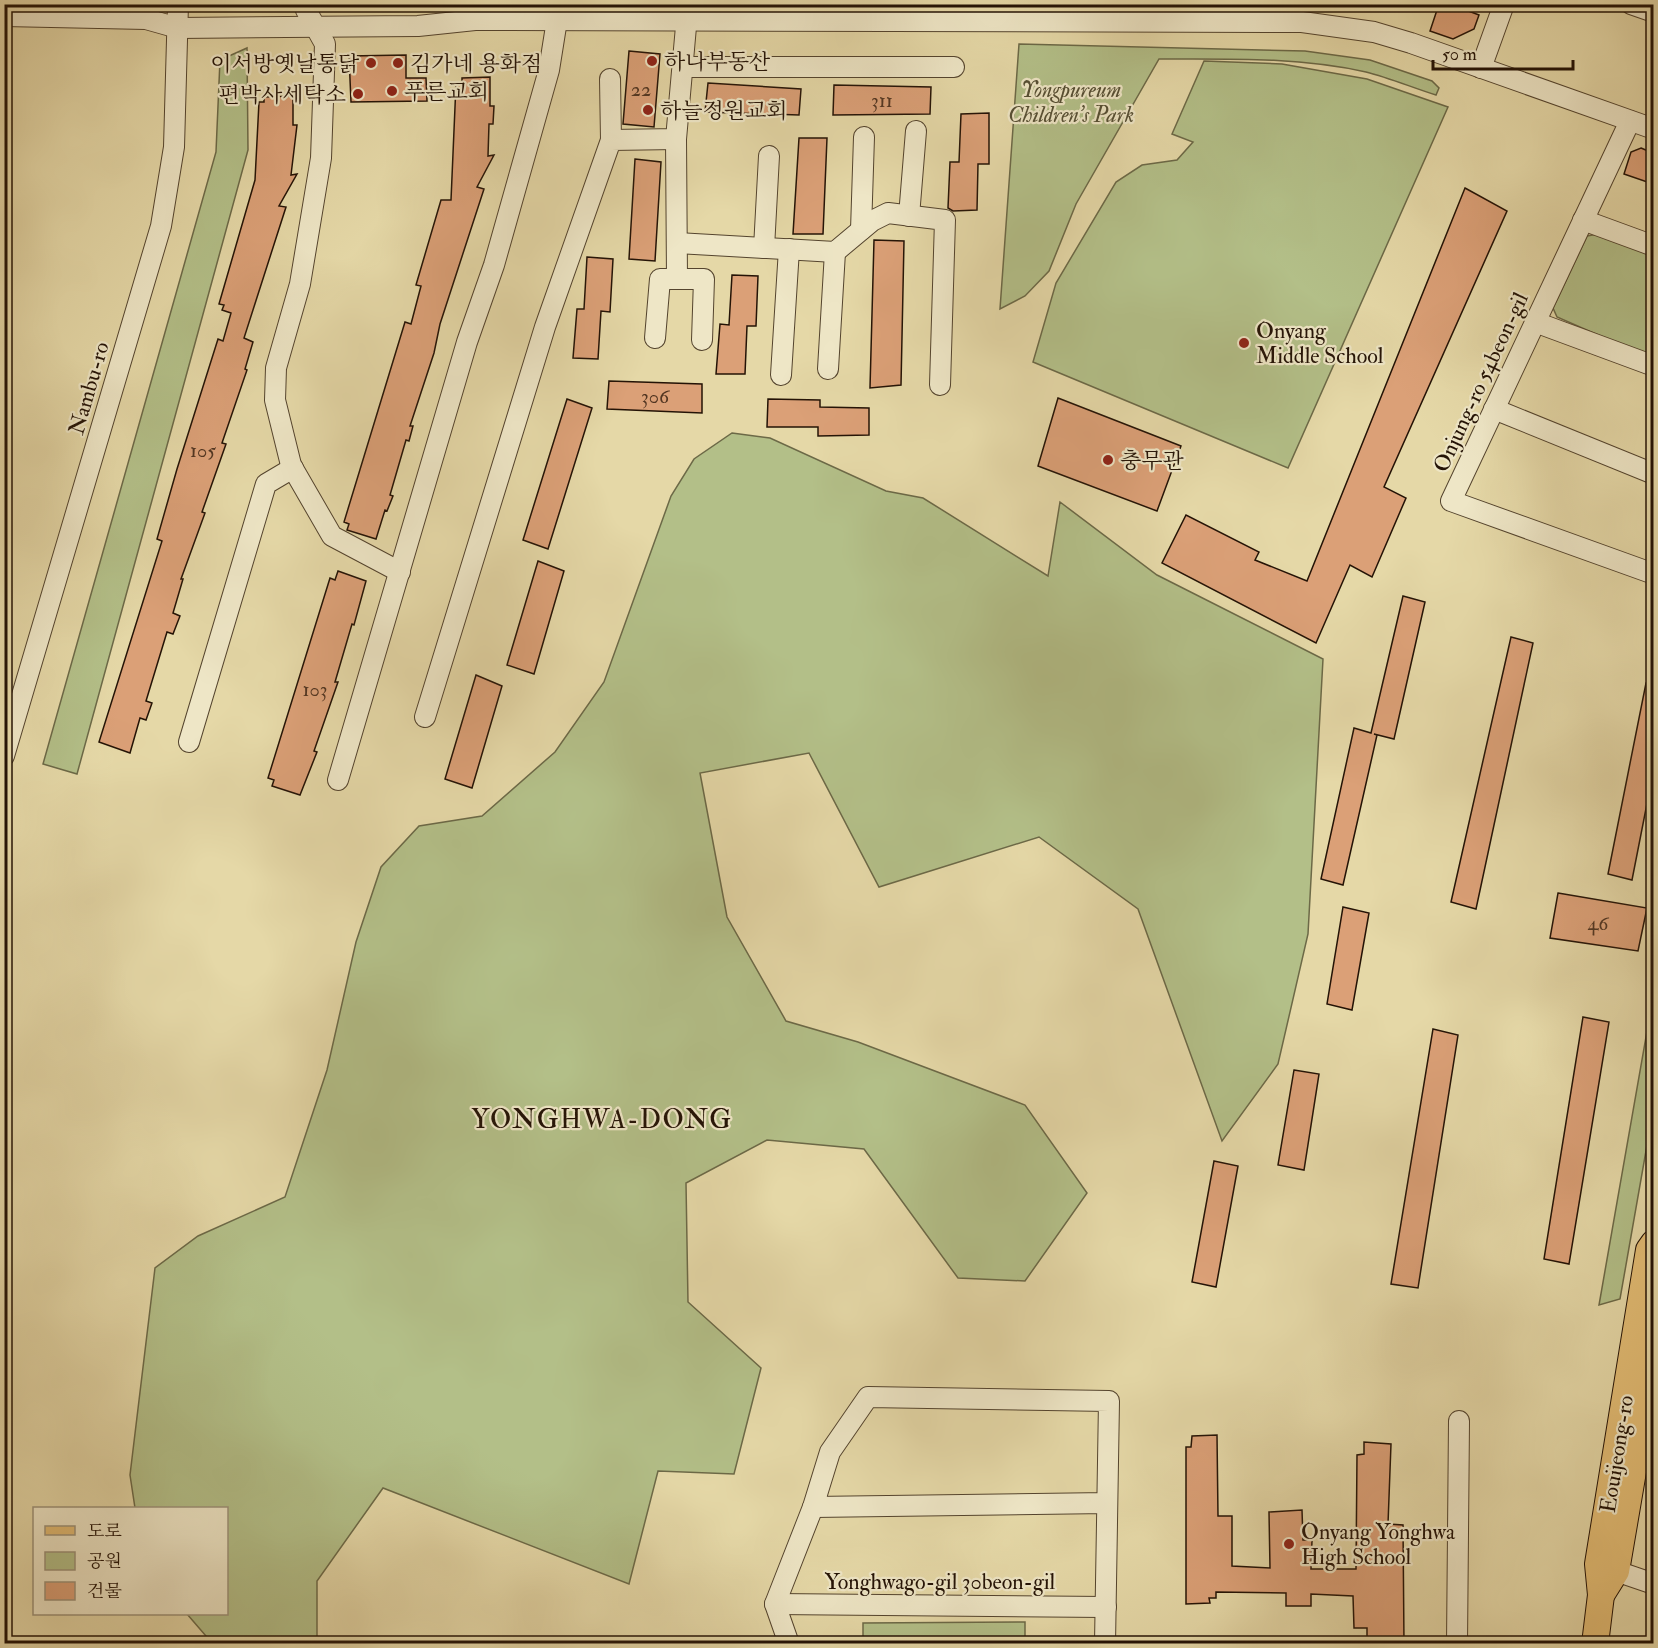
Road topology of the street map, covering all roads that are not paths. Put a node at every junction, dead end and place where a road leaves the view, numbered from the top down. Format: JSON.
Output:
{"nodes":[{"id":1,"x":178,"y":4,"type":"edge"},
{"id":2,"x":306,"y":4,"type":"edge"},
{"id":3,"x":1504,"y":4,"type":"edge"},
{"id":4,"x":1631,"y":4,"type":"edge"},
{"id":5,"x":46,"y":11,"type":"edge"},
{"id":6,"x":688,"y":12,"type":"edge"},
{"id":7,"x":1653,"y":12,"type":"edge"},
{"id":8,"x":1123,"y":13,"type":"edge"},
{"id":9,"x":1236,"y":13,"type":"edge"},
{"id":10,"x":4,"y":16,"type":"edge"},
{"id":11,"x":556,"y":20,"type":"junction"},
{"id":12,"x":316,"y":26,"type":"junction"},
{"id":13,"x":178,"y":28,"type":"junction"},
{"id":14,"x":684,"y":67,"type":"junction"},
{"id":15,"x":954,"y":67,"type":"dead end"},
{"id":16,"x":1481,"y":68,"type":"junction"},
{"id":17,"x":610,"y":79,"type":"dead end"},
{"id":18,"x":1630,"y":121,"type":"junction"},
{"id":19,"x":1653,"y":129,"type":"edge"},
{"id":20,"x":916,"y":131,"type":"dead end"},
{"id":21,"x":864,"y":137,"type":"dead end"},
{"id":22,"x":676,"y":139,"type":"junction"},
{"id":23,"x":611,"y":140,"type":"junction"},
{"id":24,"x":769,"y":156,"type":"dead end"},
{"id":25,"x":909,"y":216,"type":"junction"},
{"id":26,"x":1583,"y":220,"type":"junction"},
{"id":27,"x":861,"y":230,"type":"junction"},
{"id":28,"x":677,"y":243,"type":"junction"},
{"id":29,"x":1653,"y":246,"type":"edge"},
{"id":30,"x":764,"y":248,"type":"junction"},
{"id":31,"x":789,"y":249,"type":"junction"},
{"id":32,"x":835,"y":252,"type":"junction"},
{"id":33,"x":677,"y":279,"type":"junction"},
{"id":34,"x":1535,"y":322,"type":"junction"},
{"id":35,"x":655,"y":338,"type":"dead end"},
{"id":36,"x":702,"y":340,"type":"dead end"},
{"id":37,"x":1653,"y":366,"type":"edge"},
{"id":38,"x":828,"y":369,"type":"dead end"},
{"id":39,"x":781,"y":375,"type":"dead end"},
{"id":40,"x":940,"y":385,"type":"dead end"},
{"id":41,"x":1494,"y":409,"type":"junction"},
{"id":42,"x":292,"y":468,"type":"junction"},
{"id":43,"x":1653,"y":474,"type":"edge"},
{"id":44,"x":400,"y":572,"type":"junction"},
{"id":45,"x":1653,"y":574,"type":"edge"},
{"id":46,"x":425,"y":717,"type":"dead end"},
{"id":47,"x":189,"y":742,"type":"dead end"},
{"id":48,"x":4,"y":756,"type":"edge"},
{"id":49,"x":338,"y":780,"type":"dead end"},
{"id":50,"x":1653,"y":1243,"type":"edge"},
{"id":51,"x":1653,"y":1348,"type":"edge"},
{"id":52,"x":1460,"y":1421,"type":"dead end"},
{"id":53,"x":1107,"y":1503,"type":"junction"},
{"id":54,"x":813,"y":1507,"type":"junction"},
{"id":55,"x":1616,"y":1570,"type":"junction"},
{"id":56,"x":1653,"y":1584,"type":"edge"},
{"id":57,"x":1601,"y":1595,"type":"junction"},
{"id":58,"x":775,"y":1604,"type":"junction"},
{"id":59,"x":1106,"y":1606,"type":"junction"},
{"id":60,"x":789,"y":1644,"type":"edge"},
{"id":61,"x":1105,"y":1644,"type":"edge"},
{"id":62,"x":1457,"y":1644,"type":"edge"},
{"id":63,"x":1595,"y":1644,"type":"edge"}],
"edges":[{"from":1,"to":13,"type":"street","name":"Nambu-ro"},
{"from":2,"to":12,"type":"street"},
{"from":3,"to":16,"type":"street"},
{"from":4,"to":7,"type":"street"},
{"from":5,"to":10,"type":"street"},
{"from":5,"to":13,"type":"street"},
{"from":6,"to":8,"type":"street"},
{"from":6,"to":11,"type":"street"},
{"from":6,"to":14,"type":"street"},
{"from":8,"to":9,"type":"street"},
{"from":9,"to":16,"type":"street"},
{"from":11,"to":12,"type":"street"},
{"from":11,"to":44,"type":"street"},
{"from":12,"to":13,"type":"street"},
{"from":12,"to":42,"type":"street"},
{"from":13,"to":48,"type":"street","name":"Nambu-ro"},
{"from":14,"to":15,"type":"street"},
{"from":14,"to":22,"type":"street"},
{"from":16,"to":18,"type":"street"},
{"from":17,"to":23,"type":"street"},
{"from":18,"to":19,"type":"street"},
{"from":18,"to":26,"type":"street","name":"Onjung-ro 54beon-gil"},
{"from":20,"to":25,"type":"street"},
{"from":21,"to":27,"type":"street"},
{"from":22,"to":23,"type":"street"},
{"from":22,"to":28,"type":"street"},
{"from":23,"to":46,"type":"street"},
{"from":24,"to":30,"type":"street"},
{"from":25,"to":27,"type":"street"},
{"from":25,"to":40,"type":"street"},
{"from":26,"to":29,"type":"street"},
{"from":26,"to":34,"type":"street","name":"Onjung-ro 54beon-gil"},
{"from":27,"to":32,"type":"street"},
{"from":28,"to":30,"type":"street"},
{"from":28,"to":33,"type":"street"},
{"from":30,"to":31,"type":"street"},
{"from":31,"to":32,"type":"street"},
{"from":31,"to":39,"type":"street"},
{"from":32,"to":38,"type":"street"},
{"from":33,"to":35,"type":"street"},
{"from":33,"to":36,"type":"street"},
{"from":34,"to":37,"type":"street"},
{"from":34,"to":41,"type":"street","name":"Onjung-ro 54beon-gil"},
{"from":41,"to":43,"type":"street"},
{"from":41,"to":45,"type":"street","name":"Onjung-ro 54beon-gil"},
{"from":42,"to":44,"type":"street"},
{"from":42,"to":47,"type":"street"},
{"from":44,"to":49,"type":"street"},
{"from":50,"to":57,"type":"main road","name":"Eouijeong-ro"},
{"from":51,"to":55,"type":"main road","name":"Eouijeong-ro"},
{"from":52,"to":62,"type":"street"},
{"from":53,"to":54,"type":"street"},
{"from":53,"to":54,"type":"street","name":"Yonghwago-gil 30beon-gil"},
{"from":53,"to":59,"type":"street"},
{"from":54,"to":58,"type":"street","name":"Yonghwago-gil 30beon-gil"},
{"from":55,"to":56,"type":"street"},
{"from":55,"to":57,"type":"main road","name":"Eouijeong-ro"},
{"from":57,"to":63,"type":"main road","name":"Eouijeong-ro"},
{"from":58,"to":59,"type":"street","name":"Yonghwago-gil 30beon-gil"},
{"from":58,"to":60,"type":"street"},
{"from":59,"to":61,"type":"street"}]}
